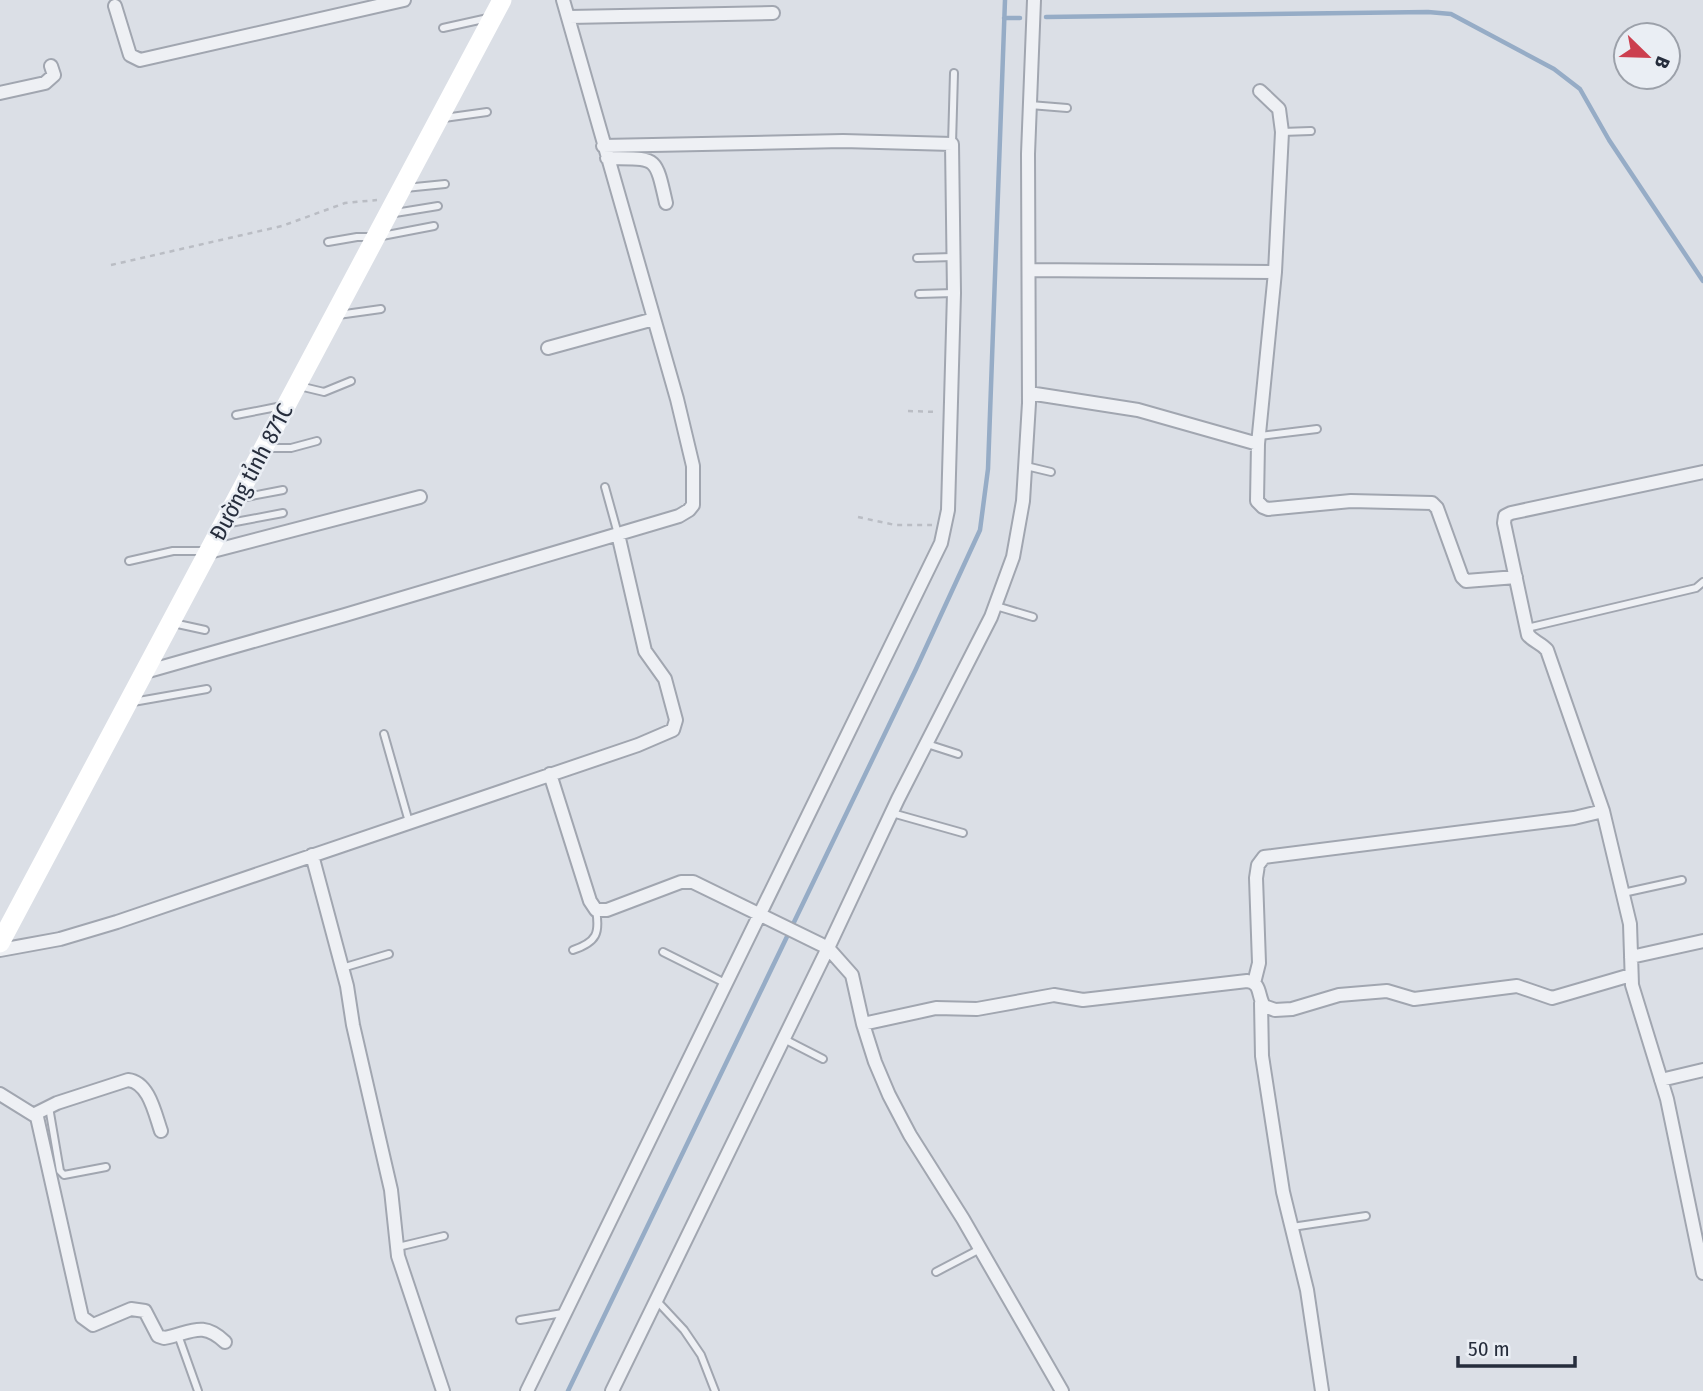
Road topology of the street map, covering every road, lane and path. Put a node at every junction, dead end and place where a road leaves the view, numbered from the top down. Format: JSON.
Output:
{"nodes":[{"id":1,"x":404,"y":0,"type":"edge"},
{"id":2,"x":563,"y":0,"type":"edge"},
{"id":3,"x":1034,"y":0,"type":"edge"},
{"id":4,"x":115,"y":6,"type":"dead end"},
{"id":5,"x":498,"y":8,"type":"edge"},
{"id":6,"x":773,"y":13,"type":"dead end"},
{"id":7,"x":569,"y":17,"type":"junction"},
{"id":8,"x":443,"y":28,"type":"dead end"},
{"id":9,"x":51,"y":66,"type":"dead end"},
{"id":10,"x":954,"y":73,"type":"dead end"},
{"id":11,"x":1260,"y":91,"type":"dead end"},
{"id":12,"x":0,"y":93,"type":"edge"},
{"id":13,"x":1030,"y":105,"type":"junction"},
{"id":14,"x":1067,"y":108,"type":"dead end"},
{"id":15,"x":487,"y":111,"type":"dead end"},
{"id":16,"x":439,"y":119,"type":"junction"},
{"id":17,"x":1311,"y":131,"type":"dead end"},
{"id":18,"x":1282,"y":132,"type":"junction"},
{"id":19,"x":952,"y":144,"type":"junction"},
{"id":20,"x":605,"y":152,"type":"junction"},
{"id":21,"x":445,"y":184,"type":"dead end"},
{"id":22,"x":396,"y":200,"type":"junction"},
{"id":23,"x":666,"y":204,"type":"dead end"},
{"id":24,"x":438,"y":206,"type":"dead end"},
{"id":25,"x":434,"y":226,"type":"dead end"},
{"id":26,"x":376,"y":237,"type":"junction"},
{"id":27,"x":328,"y":242,"type":"dead end"},
{"id":28,"x":953,"y":257,"type":"junction"},
{"id":29,"x":917,"y":258,"type":"dead end"},
{"id":30,"x":111,"y":265,"type":"dead end"},
{"id":31,"x":1029,"y":270,"type":"junction"},
{"id":32,"x":1275,"y":272,"type":"junction"},
{"id":33,"x":954,"y":293,"type":"junction"},
{"id":34,"x":919,"y":294,"type":"dead end"},
{"id":35,"x":381,"y":309,"type":"dead end"},
{"id":36,"x":334,"y":316,"type":"junction"},
{"id":37,"x":654,"y":319,"type":"junction"},
{"id":38,"x":548,"y":348,"type":"dead end"},
{"id":39,"x":351,"y":381,"type":"dead end"},
{"id":40,"x":297,"y":386,"type":"junction"},
{"id":41,"x":1029,"y":393,"type":"junction"},
{"id":42,"x":287,"y":405,"type":"junction"},
{"id":43,"x":908,"y":411,"type":"dead end"},
{"id":44,"x":951,"y":412,"type":"junction"},
{"id":45,"x":236,"y":415,"type":"dead end"},
{"id":46,"x":1317,"y":429,"type":"dead end"},
{"id":47,"x":1259,"y":440,"type":"junction"},
{"id":48,"x":317,"y":441,"type":"dead end"},
{"id":49,"x":264,"y":448,"type":"junction"},
{"id":50,"x":1025,"y":465,"type":"junction"},
{"id":51,"x":1051,"y":472,"type":"dead end"},
{"id":52,"x":1703,"y":472,"type":"edge"},
{"id":53,"x":605,"y":487,"type":"dead end"},
{"id":54,"x":283,"y":490,"type":"dead end"},
{"id":55,"x":420,"y":497,"type":"dead end"},
{"id":56,"x":237,"y":499,"type":"junction"},
{"id":57,"x":283,"y":513,"type":"dead end"},
{"id":58,"x":858,"y":517,"type":"dead end"},
{"id":59,"x":223,"y":524,"type":"junction"},
{"id":60,"x":946,"y":526,"type":"junction"},
{"id":61,"x":618,"y":534,"type":"junction"},
{"id":62,"x":209,"y":552,"type":"junction"},
{"id":63,"x":129,"y":561,"type":"dead end"},
{"id":64,"x":1516,"y":577,"type":"junction"},
{"id":65,"x":1703,"y":582,"type":"edge"},
{"id":66,"x":996,"y":606,"type":"junction"},
{"id":67,"x":1033,"y":617,"type":"dead end"},
{"id":68,"x":171,"y":623,"type":"junction"},
{"id":69,"x":1527,"y":628,"type":"junction"},
{"id":70,"x":205,"y":630,"type":"dead end"},
{"id":71,"x":145,"y":672,"type":"junction"},
{"id":72,"x":207,"y":689,"type":"dead end"},
{"id":73,"x":129,"y":702,"type":"junction"},
{"id":74,"x":384,"y":734,"type":"dead end"},
{"id":75,"x":926,"y":744,"type":"junction"},
{"id":76,"x":958,"y":754,"type":"dead end"},
{"id":77,"x":550,"y":774,"type":"junction"},
{"id":78,"x":1603,"y":811,"type":"junction"},
{"id":79,"x":892,"y":813,"type":"junction"},
{"id":80,"x":408,"y":822,"type":"junction"},
{"id":81,"x":963,"y":833,"type":"dead end"},
{"id":82,"x":312,"y":855,"type":"junction"},
{"id":83,"x":1682,"y":880,"type":"dead end"},
{"id":84,"x":1623,"y":893,"type":"junction"},
{"id":85,"x":596,"y":910,"type":"junction"},
{"id":86,"x":762,"y":914,"type":"junction"},
{"id":87,"x":1703,"y":941,"type":"edge"},
{"id":88,"x":0,"y":943,"type":"edge"},
{"id":89,"x":824,"y":946,"type":"junction"},
{"id":90,"x":0,"y":950,"type":"edge"},
{"id":91,"x":573,"y":950,"type":"dead end"},
{"id":92,"x":663,"y":953,"type":"dead end"},
{"id":93,"x":389,"y":954,"type":"dead end"},
{"id":94,"x":1631,"y":957,"type":"junction"},
{"id":95,"x":342,"y":968,"type":"junction"},
{"id":96,"x":1631,"y":975,"type":"junction"},
{"id":97,"x":1254,"y":983,"type":"junction"},
{"id":98,"x":727,"y":984,"type":"junction"},
{"id":99,"x":1261,"y":1003,"type":"junction"},
{"id":100,"x":863,"y":1024,"type":"junction"},
{"id":101,"x":783,"y":1039,"type":"junction"},
{"id":102,"x":823,"y":1059,"type":"dead end"},
{"id":103,"x":1703,"y":1070,"type":"edge"},
{"id":104,"x":1661,"y":1080,"type":"junction"},
{"id":105,"x":0,"y":1094,"type":"edge"},
{"id":106,"x":49,"y":1107,"type":"junction"},
{"id":107,"x":34,"y":1114,"type":"junction"},
{"id":108,"x":161,"y":1131,"type":"dead end"},
{"id":109,"x":106,"y":1167,"type":"dead end"},
{"id":110,"x":1366,"y":1216,"type":"dead end"},
{"id":111,"x":1292,"y":1227,"type":"junction"},
{"id":112,"x":444,"y":1236,"type":"dead end"},
{"id":113,"x":397,"y":1247,"type":"junction"},
{"id":114,"x":980,"y":1249,"type":"junction"},
{"id":115,"x":936,"y":1272,"type":"dead end"},
{"id":116,"x":1703,"y":1273,"type":"edge"},
{"id":117,"x":656,"y":1300,"type":"junction"},
{"id":118,"x":565,"y":1312,"type":"junction"},
{"id":119,"x":520,"y":1320,"type":"dead end"},
{"id":120,"x":178,"y":1335,"type":"junction"},
{"id":121,"x":225,"y":1342,"type":"dead end"},
{"id":122,"x":198,"y":1391,"type":"edge"},
{"id":123,"x":443,"y":1391,"type":"edge"},
{"id":124,"x":527,"y":1391,"type":"edge"},
{"id":125,"x":612,"y":1391,"type":"edge"},
{"id":126,"x":716,"y":1391,"type":"edge"},
{"id":127,"x":1062,"y":1391,"type":"edge"},
{"id":128,"x":1322,"y":1391,"type":"edge"}],
"edges":[{"from":1,"to":4,"type":"street"},
{"from":2,"to":7,"type":"street"},
{"from":3,"to":13,"type":"street"},
{"from":5,"to":8,"type":"lane"},
{"from":5,"to":16,"type":"main road","name":"Đường tỉnh 871C"},
{"from":6,"to":7,"type":"street"},
{"from":7,"to":20,"type":"street"},
{"from":9,"to":12,"type":"street"},
{"from":10,"to":19,"type":"lane"},
{"from":11,"to":18,"type":"street"},
{"from":13,"to":14,"type":"lane"},
{"from":13,"to":31,"type":"street"},
{"from":15,"to":16,"type":"lane"},
{"from":16,"to":22,"type":"main road","name":"Đường tỉnh 871C"},
{"from":17,"to":18,"type":"lane"},
{"from":18,"to":32,"type":"street"},
{"from":19,"to":20,"type":"street"},
{"from":19,"to":28,"type":"street"},
{"from":20,"to":23,"type":"street"},
{"from":20,"to":37,"type":"street"},
{"from":21,"to":22,"type":"lane"},
{"from":22,"to":24,"type":"lane"},
{"from":22,"to":26,"type":"main road","name":"Đường tỉnh 871C"},
{"from":22,"to":30,"type":"path"},
{"from":25,"to":26,"type":"lane"},
{"from":26,"to":27,"type":"lane"},
{"from":26,"to":36,"type":"main road","name":"Đường tỉnh 871C"},
{"from":28,"to":29,"type":"lane"},
{"from":28,"to":33,"type":"street"},
{"from":31,"to":32,"type":"street"},
{"from":31,"to":41,"type":"street"},
{"from":32,"to":47,"type":"street"},
{"from":33,"to":34,"type":"lane"},
{"from":33,"to":44,"type":"street"},
{"from":35,"to":36,"type":"lane"},
{"from":36,"to":40,"type":"main road","name":"Đường tỉnh 871C"},
{"from":37,"to":38,"type":"street"},
{"from":37,"to":61,"type":"street"},
{"from":39,"to":40,"type":"lane"},
{"from":40,"to":42,"type":"main road","name":"Đường tỉnh 871C"},
{"from":41,"to":47,"type":"street"},
{"from":41,"to":50,"type":"street"},
{"from":42,"to":45,"type":"lane"},
{"from":42,"to":49,"type":"main road","name":"Đường tỉnh 871C"},
{"from":43,"to":44,"type":"path"},
{"from":44,"to":60,"type":"street"},
{"from":46,"to":47,"type":"lane"},
{"from":47,"to":64,"type":"street"},
{"from":48,"to":49,"type":"lane"},
{"from":49,"to":56,"type":"main road","name":"Đường tỉnh 871C"},
{"from":50,"to":51,"type":"lane"},
{"from":50,"to":66,"type":"street"},
{"from":52,"to":64,"type":"street"},
{"from":53,"to":61,"type":"lane"},
{"from":54,"to":56,"type":"lane"},
{"from":55,"to":62,"type":"street"},
{"from":56,"to":59,"type":"main road","name":"Đường tỉnh 871C"},
{"from":57,"to":59,"type":"lane"},
{"from":58,"to":60,"type":"path"},
{"from":59,"to":62,"type":"main road","name":"Đường tỉnh 871C"},
{"from":60,"to":86,"type":"street"},
{"from":61,"to":71,"type":"street"},
{"from":61,"to":77,"type":"street"},
{"from":62,"to":63,"type":"lane"},
{"from":62,"to":68,"type":"main road","name":"Đường tỉnh 871C"},
{"from":64,"to":69,"type":"street"},
{"from":65,"to":69,"type":"lane"},
{"from":66,"to":67,"type":"lane"},
{"from":66,"to":75,"type":"street"},
{"from":68,"to":70,"type":"lane"},
{"from":68,"to":71,"type":"main road","name":"Đường tỉnh 871C"},
{"from":69,"to":78,"type":"street"},
{"from":71,"to":73,"type":"main road","name":"Đường tỉnh 871C"},
{"from":72,"to":73,"type":"lane"},
{"from":73,"to":88,"type":"main road","name":"Đường tỉnh 871C"},
{"from":74,"to":80,"type":"lane"},
{"from":75,"to":76,"type":"lane"},
{"from":75,"to":79,"type":"street"},
{"from":77,"to":80,"type":"street"},
{"from":77,"to":85,"type":"street"},
{"from":78,"to":84,"type":"street"},
{"from":78,"to":97,"type":"street"},
{"from":79,"to":81,"type":"lane"},
{"from":79,"to":89,"type":"street"},
{"from":80,"to":82,"type":"street"},
{"from":82,"to":90,"type":"street"},
{"from":82,"to":95,"type":"street"},
{"from":83,"to":84,"type":"lane"},
{"from":84,"to":94,"type":"street"},
{"from":85,"to":86,"type":"street"},
{"from":85,"to":91,"type":"lane"},
{"from":86,"to":89,"type":"street"},
{"from":86,"to":98,"type":"street"},
{"from":87,"to":94,"type":"street"},
{"from":89,"to":100,"type":"street"},
{"from":89,"to":101,"type":"street"},
{"from":92,"to":98,"type":"lane"},
{"from":93,"to":95,"type":"lane"},
{"from":94,"to":96,"type":"street"},
{"from":95,"to":113,"type":"street"},
{"from":96,"to":99,"type":"street"},
{"from":96,"to":104,"type":"street"},
{"from":97,"to":99,"type":"street"},
{"from":97,"to":100,"type":"street"},
{"from":98,"to":118,"type":"street"},
{"from":99,"to":111,"type":"street"},
{"from":100,"to":114,"type":"street"},
{"from":101,"to":102,"type":"lane"},
{"from":101,"to":117,"type":"street"},
{"from":103,"to":104,"type":"street"},
{"from":104,"to":116,"type":"street"},
{"from":105,"to":107,"type":"street"},
{"from":106,"to":107,"type":"street"},
{"from":106,"to":108,"type":"street"},
{"from":106,"to":109,"type":"lane"},
{"from":107,"to":120,"type":"street"},
{"from":110,"to":111,"type":"lane"},
{"from":111,"to":128,"type":"street"},
{"from":112,"to":113,"type":"lane"},
{"from":113,"to":123,"type":"street"},
{"from":114,"to":115,"type":"lane"},
{"from":114,"to":127,"type":"street"},
{"from":117,"to":125,"type":"street"},
{"from":117,"to":126,"type":"lane"},
{"from":118,"to":119,"type":"lane"},
{"from":118,"to":124,"type":"street"},
{"from":120,"to":121,"type":"street"},
{"from":120,"to":122,"type":"lane"}]}
